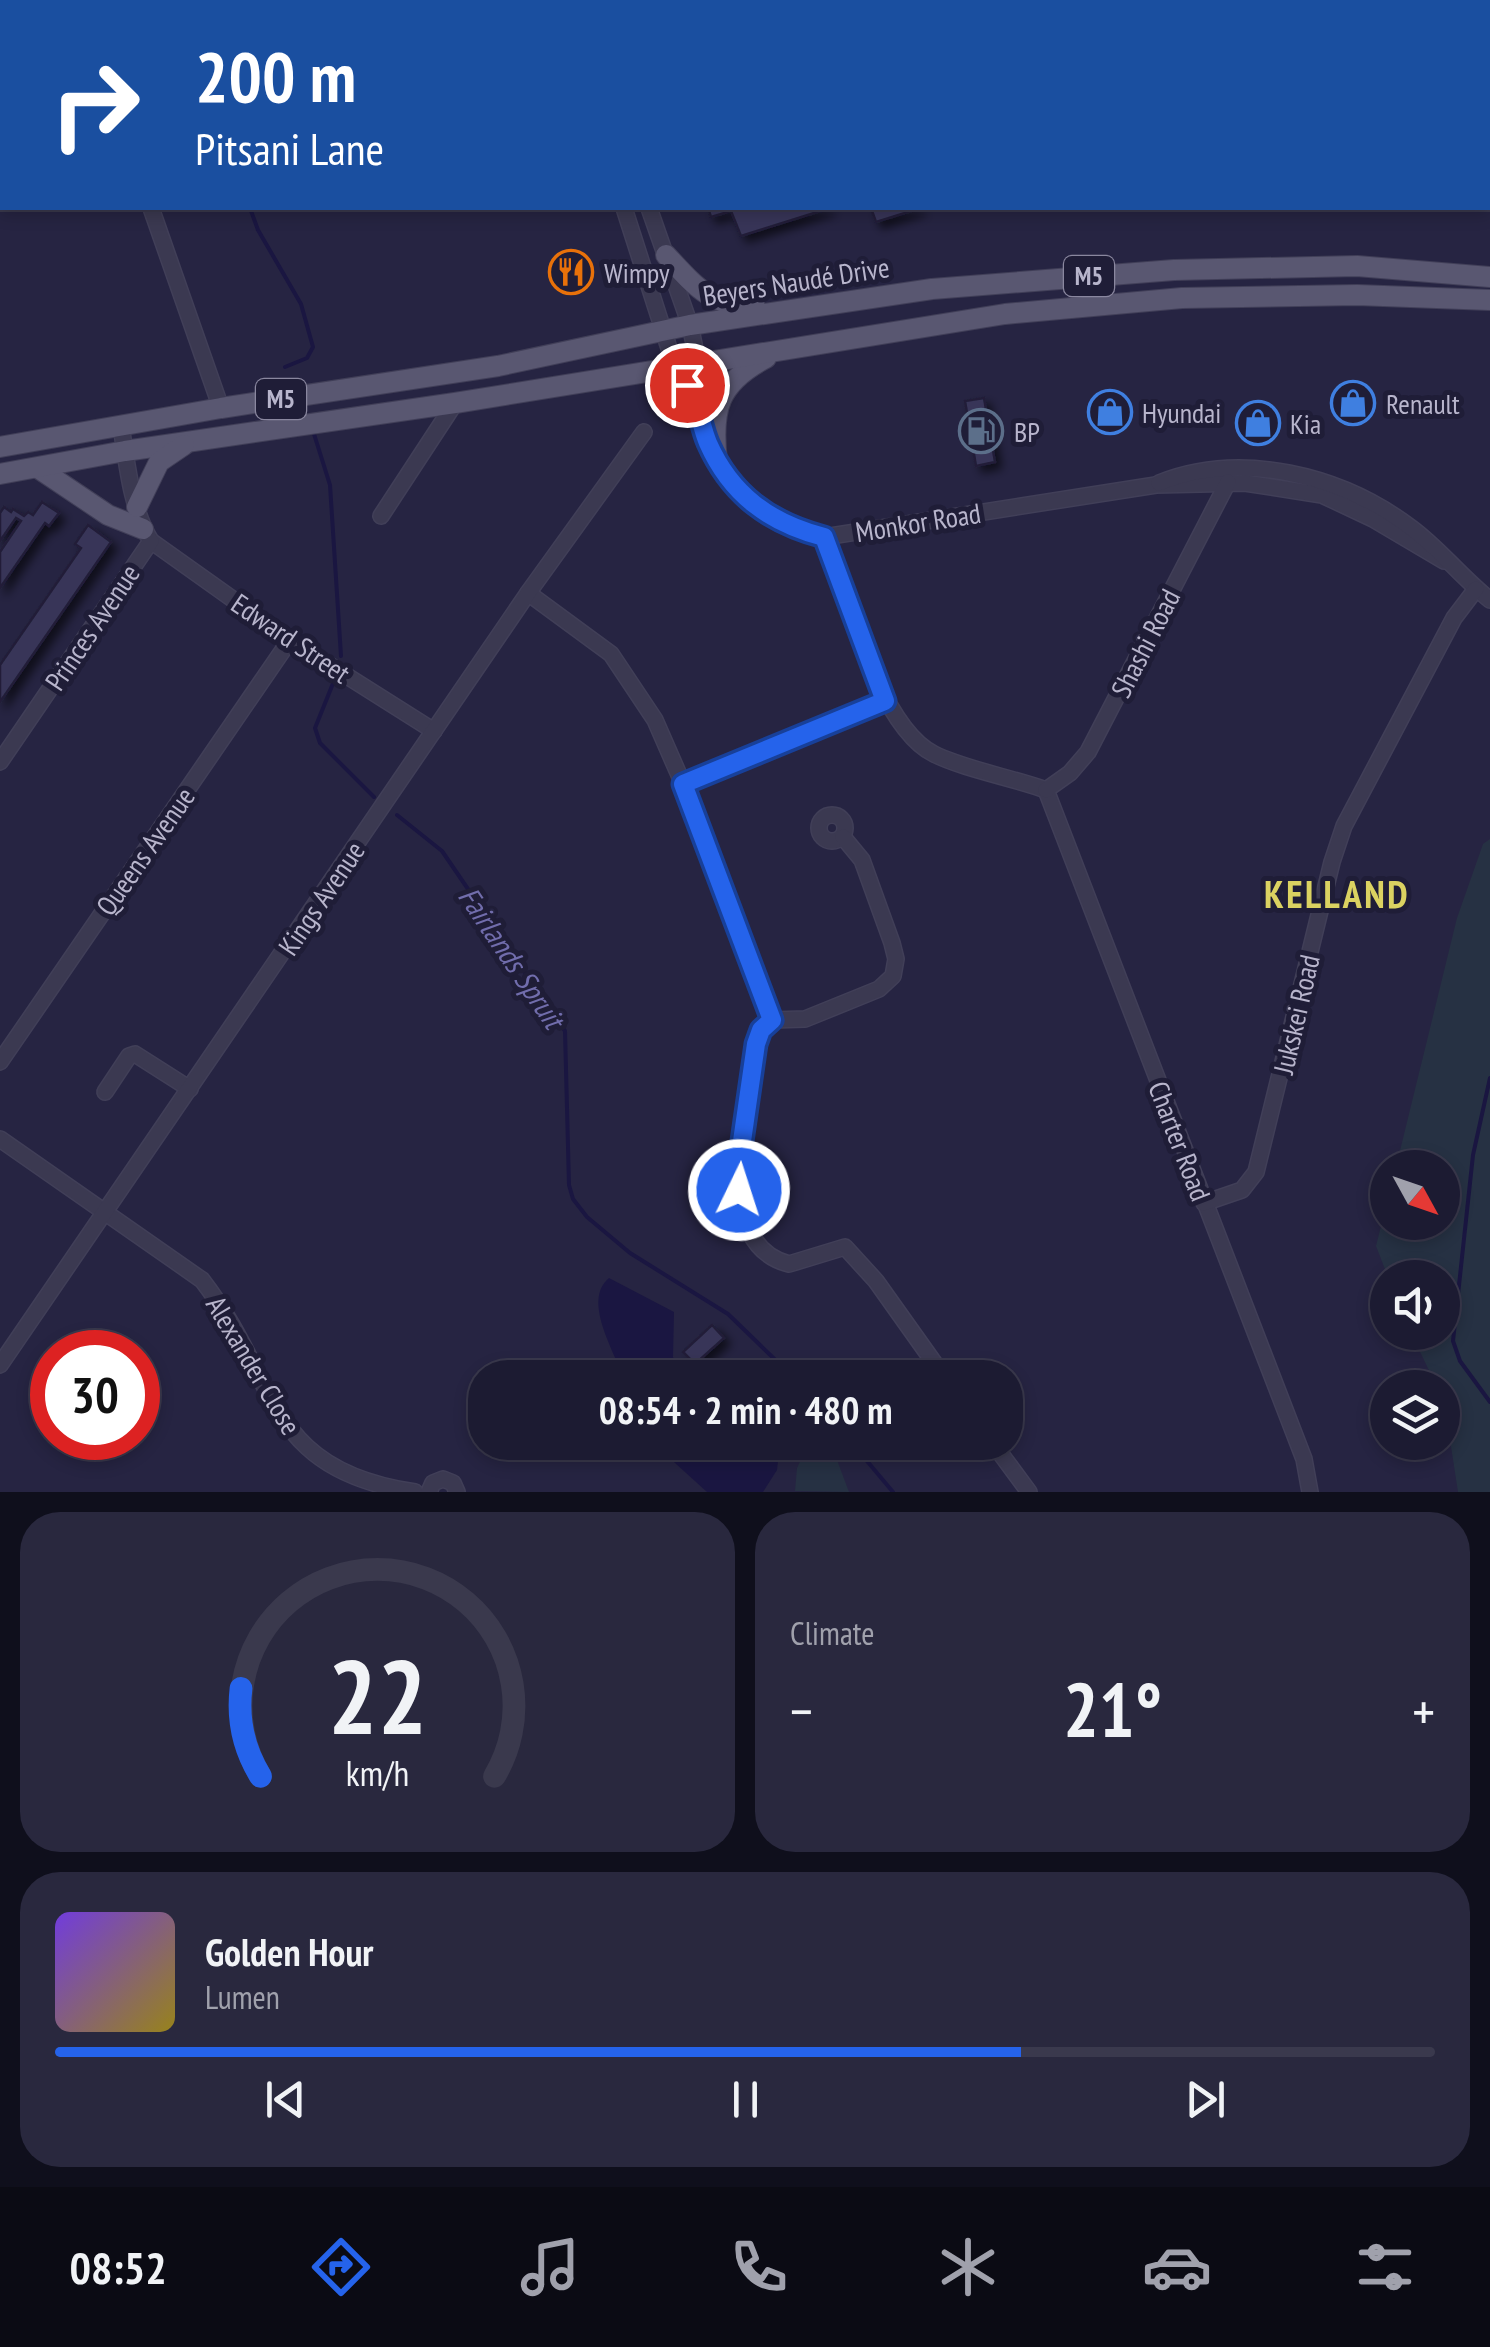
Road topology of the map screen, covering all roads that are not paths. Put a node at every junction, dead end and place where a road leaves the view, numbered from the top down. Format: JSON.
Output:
{"nodes":[{"id":1,"x":152,"y":210,"type":"edge"},
{"id":2,"x":625,"y":210,"type":"edge"},
{"id":3,"x":650,"y":210,"type":"edge"},
{"id":4,"x":666,"y":256,"type":"junction"},
{"id":5,"x":1490,"y":276,"type":"edge"},
{"id":6,"x":849,"y":300,"type":"junction"},
{"id":7,"x":1490,"y":300,"type":"edge"},
{"id":8,"x":690,"y":326,"type":"junction"},
{"id":9,"x":663,"y":331,"type":"junction"},
{"id":10,"x":786,"y":350,"type":"junction"},
{"id":11,"x":698,"y":363,"type":"junction"},
{"id":12,"x":675,"y":367,"type":"junction"},
{"id":13,"x":694,"y":396,"type":"junction"},
{"id":14,"x":455,"y":403,"type":"junction"},
{"id":15,"x":221,"y":408,"type":"junction"},
{"id":16,"x":121,"y":426,"type":"junction"},
{"id":17,"x":644,"y":432,"type":"dead end"},
{"id":18,"x":190,"y":442,"type":"junction"},
{"id":19,"x":0,"y":447,"type":"edge"},
{"id":20,"x":125,"y":451,"type":"junction"},
{"id":21,"x":717,"y":460,"type":"junction"},
{"id":22,"x":38,"y":468,"type":"junction"},
{"id":23,"x":0,"y":474,"type":"edge"},
{"id":24,"x":1228,"y":482,"type":"junction"},
{"id":25,"x":1156,"y":485,"type":"junction"},
{"id":26,"x":137,"y":507,"type":"junction"},
{"id":27,"x":381,"y":516,"type":"dead end"},
{"id":28,"x":147,"y":535,"type":"junction"},
{"id":29,"x":824,"y":537,"type":"junction"},
{"id":30,"x":1444,"y":561,"type":"junction"},
{"id":31,"x":1476,"y":589,"type":"junction"},
{"id":32,"x":528,"y":593,"type":"junction"},
{"id":33,"x":1490,"y":600,"type":"edge"},
{"id":34,"x":290,"y":640,"type":"junction"},
{"id":35,"x":885,"y":701,"type":"junction"},
{"id":36,"x":434,"y":732,"type":"junction"},
{"id":37,"x":0,"y":762,"type":"edge"},
{"id":38,"x":683,"y":784,"type":"junction"},
{"id":39,"x":1046,"y":790,"type":"junction"},
{"id":40,"x":842,"y":837,"type":"dead end"},
{"id":41,"x":772,"y":1020,"type":"junction"},
{"id":42,"x":0,"y":1062,"type":"edge"},
{"id":43,"x":190,"y":1089,"type":"junction"},
{"id":44,"x":105,"y":1092,"type":"dead end"},
{"id":45,"x":0,"y":1139,"type":"edge"},
{"id":46,"x":1204,"y":1203,"type":"junction"},
{"id":47,"x":104,"y":1212,"type":"junction"},
{"id":48,"x":932,"y":1360,"type":"edge"},
{"id":49,"x":0,"y":1365,"type":"edge"},
{"id":50,"x":1006,"y":1460,"type":"edge"},
{"id":51,"x":357,"y":1486,"type":"edge"},
{"id":52,"x":415,"y":1492,"type":"edge"},
{"id":53,"x":429,"y":1492,"type":"edge"},
{"id":54,"x":457,"y":1492,"type":"edge"},
{"id":55,"x":1030,"y":1492,"type":"edge"},
{"id":56,"x":1310,"y":1492,"type":"edge"}],
"edges":[{"from":1,"to":15,"type":"street"},
{"from":2,"to":9,"type":"street","name":"Monkor Road"},
{"from":3,"to":4,"type":"street","name":"Monkor Road"},
{"from":4,"to":6,"type":"main road"},
{"from":4,"to":8,"type":"street","name":"Monkor Road"},
{"from":5,"to":6,"type":"main road","name":"Beyers Naudé Drive","number":"M5"},
{"from":6,"to":8,"type":"main road","name":"Beyers Naudé Drive","number":"M5"},
{"from":7,"to":10,"type":"main road","number":"M5"},
{"from":8,"to":9,"type":"main road","name":"Beyers Naudé Drive","number":"M5"},
{"from":8,"to":11,"type":"street","name":"Monkor Road"},
{"from":9,"to":12,"type":"street","name":"Monkor Road"},
{"from":9,"to":15,"type":"main road","name":"Beyers Naudé Drive","number":"M5"},
{"from":10,"to":11,"type":"main road","number":"M5"},
{"from":10,"to":21,"type":"main road"},
{"from":11,"to":12,"type":"main road","number":"M5"},
{"from":11,"to":13,"type":"street","name":"Monkor Road"},
{"from":12,"to":13,"type":"street","name":"Monkor Road"},
{"from":12,"to":14,"type":"main road","number":"M5"},
{"from":13,"to":21,"type":"street","name":"Monkor Road"},
{"from":14,"to":18,"type":"main road","number":"M5"},
{"from":14,"to":27,"type":"street"},
{"from":15,"to":16,"type":"main road","name":"Beyers Naudé Drive","number":"M5"},
{"from":16,"to":19,"type":"main road","name":"Beyers Naudé Drive","number":"M5"},
{"from":16,"to":20,"type":"street","name":"Princes Avenue"},
{"from":17,"to":32,"type":"street","name":"Kings Avenue"},
{"from":18,"to":20,"type":"main road","number":"M5"},
{"from":18,"to":26,"type":"main road"},
{"from":20,"to":22,"type":"main road","number":"M5"},
{"from":20,"to":26,"type":"street","name":"Princes Avenue"},
{"from":21,"to":29,"type":"street","name":"Monkor Road"},
{"from":22,"to":23,"type":"main road","number":"M5"},
{"from":22,"to":28,"type":"main road"},
{"from":24,"to":25,"type":"street","name":"Monkor Road"},
{"from":24,"to":30,"type":"street","name":"Monkor Road"},
{"from":24,"to":39,"type":"street","name":"Shashi Road"},
{"from":25,"to":29,"type":"street","name":"Monkor Road"},
{"from":25,"to":30,"type":"street","name":"Monkor Road"},
{"from":26,"to":28,"type":"street","name":"Princes Avenue"},
{"from":28,"to":34,"type":"street","name":"Edward Street"},
{"from":28,"to":37,"type":"street","name":"Princes Avenue"},
{"from":29,"to":35,"type":"street"},
{"from":30,"to":31,"type":"street","name":"Monkor Road"},
{"from":31,"to":33,"type":"street","name":"Monkor Road"},
{"from":31,"to":46,"type":"street","name":"Jukskei Road"},
{"from":32,"to":36,"type":"street","name":"Kings Avenue"},
{"from":32,"to":38,"type":"street"},
{"from":34,"to":36,"type":"street","name":"Edward Street"},
{"from":34,"to":42,"type":"street","name":"Queens Avenue"},
{"from":35,"to":38,"type":"street"},
{"from":35,"to":39,"type":"street"},
{"from":36,"to":43,"type":"street","name":"Kings Avenue"},
{"from":38,"to":41,"type":"street"},
{"from":39,"to":46,"type":"street","name":"Charter Road"},
{"from":40,"to":41,"type":"street"},
{"from":41,"to":48,"type":"street"},
{"from":43,"to":44,"type":"street"},
{"from":43,"to":47,"type":"street","name":"Kings Avenue"},
{"from":45,"to":47,"type":"street","name":"Alexander Close"},
{"from":46,"to":56,"type":"street","name":"Charter Road"},
{"from":47,"to":49,"type":"street","name":"Kings Avenue"},
{"from":47,"to":51,"type":"street","name":"Alexander Close"},
{"from":50,"to":55,"type":"street"},
{"from":51,"to":52,"type":"street","name":"Alexander Close"},
{"from":53,"to":54,"type":"street"}]}
